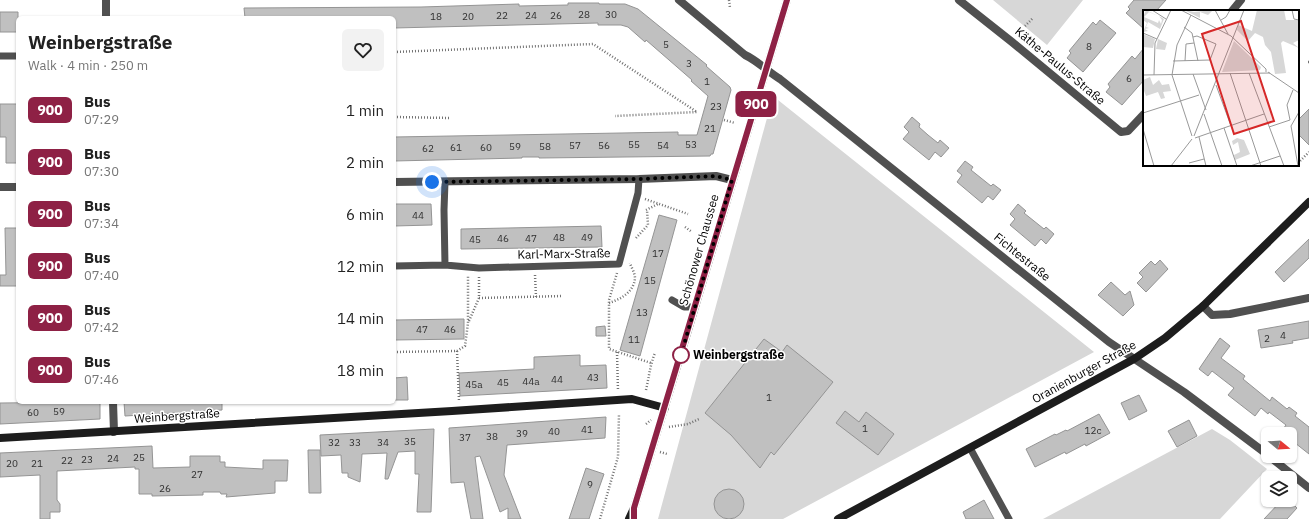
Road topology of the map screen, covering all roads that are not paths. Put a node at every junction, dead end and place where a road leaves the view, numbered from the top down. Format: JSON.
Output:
{"nodes":[{"id":1,"x":106,"y":0,"type":"edge"},
{"id":2,"x":680,"y":0,"type":"edge"},
{"id":3,"x":787,"y":0,"type":"edge"},
{"id":4,"x":959,"y":0,"type":"edge"},
{"id":5,"x":1241,"y":0,"type":"edge"},
{"id":6,"x":1233,"y":10,"type":"edge"},
{"id":7,"x":106,"y":16,"type":"edge"},
{"id":8,"x":0,"y":56,"type":"edge"},
{"id":9,"x":16,"y":56,"type":"edge"},
{"id":10,"x":766,"y":70,"type":"junction"},
{"id":11,"x":1143,"y":115,"type":"edge"},
{"id":12,"x":639,"y":179,"type":"junction"},
{"id":13,"x":732,"y":180,"type":"junction"},
{"id":14,"x":396,"y":182,"type":"edge"},
{"id":15,"x":445,"y":182,"type":"junction"},
{"id":16,"x":0,"y":187,"type":"edge"},
{"id":17,"x":16,"y":187,"type":"edge"},
{"id":18,"x":1309,"y":202,"type":"edge"},
{"id":19,"x":445,"y":265,"type":"junction"},
{"id":20,"x":396,"y":266,"type":"edge"},
{"id":21,"x":1309,"y":298,"type":"edge"},
{"id":22,"x":672,"y":300,"type":"dead end"},
{"id":23,"x":1203,"y":306,"type":"junction"},
{"id":24,"x":695,"y":307,"type":"junction"},
{"id":25,"x":1134,"y":359,"type":"junction"},
{"id":26,"x":113,"y":404,"type":"edge"},
{"id":27,"x":665,"y":408,"type":"junction"},
{"id":28,"x":114,"y":432,"type":"junction"},
{"id":29,"x":0,"y":438,"type":"edge"},
{"id":30,"x":970,"y":448,"type":"junction"},
{"id":31,"x":1261,"y":451,"type":"edge"},
{"id":32,"x":1277,"y":463,"type":"edge"},
{"id":33,"x":1309,"y":488,"type":"edge"},
{"id":34,"x":634,"y":508,"type":"junction"},
{"id":35,"x":629,"y":519,"type":"edge"},
{"id":36,"x":634,"y":519,"type":"edge"},
{"id":37,"x":838,"y":519,"type":"edge"},
{"id":38,"x":1009,"y":519,"type":"edge"}],
"edges":[{"from":1,"to":7,"type":"street"},
{"from":2,"to":10,"type":"street","name":"Fichtestraße"},
{"from":3,"to":10,"type":"main road","name":"Schönower Chaussee"},
{"from":4,"to":11,"type":"street","name":"Käthe-Paulus-Straße"},
{"from":5,"to":6,"type":"street"},
{"from":8,"to":9,"type":"lane"},
{"from":10,"to":13,"type":"main road","name":"Schönower Chaussee"},
{"from":10,"to":25,"type":"street","name":"Fichtestraße"},
{"from":12,"to":13,"type":"street"},
{"from":12,"to":15,"type":"street"},
{"from":12,"to":19,"type":"lane","name":"Karl-Marx-Straße"},
{"from":13,"to":24,"type":"main road","name":"Schönower Chaussee"},
{"from":14,"to":15,"type":"street"},
{"from":15,"to":19,"type":"lane"},
{"from":16,"to":17,"type":"street"},
{"from":18,"to":23,"type":"main road","name":"Oranienburger Straße"},
{"from":19,"to":20,"type":"lane","name":"Karl-Marx-Straße"},
{"from":21,"to":23,"type":"street"},
{"from":22,"to":24,"type":"lane"},
{"from":23,"to":25,"type":"main road","name":"Oranienburger Straße"},
{"from":24,"to":27,"type":"main road","name":"Schönower Chaussee"},
{"from":25,"to":30,"type":"main road","name":"Oranienburger Straße"},
{"from":25,"to":31,"type":"street","name":"Fichtestraße"},
{"from":26,"to":28,"type":"street"},
{"from":27,"to":28,"type":"main road","name":"Weinbergstraße"},
{"from":27,"to":34,"type":"main road","name":"Schönower Chaussee"},
{"from":28,"to":29,"type":"main road","name":"Weinbergstraße"},
{"from":30,"to":37,"type":"main road","name":"Oranienburger Straße"},
{"from":30,"to":38,"type":"lane"},
{"from":32,"to":33,"type":"street","name":"Fichtestraße"},
{"from":34,"to":35,"type":"main road","name":"Schönower Chaussee"},
{"from":34,"to":36,"type":"main road","name":"Schönower Chaussee"}]}
